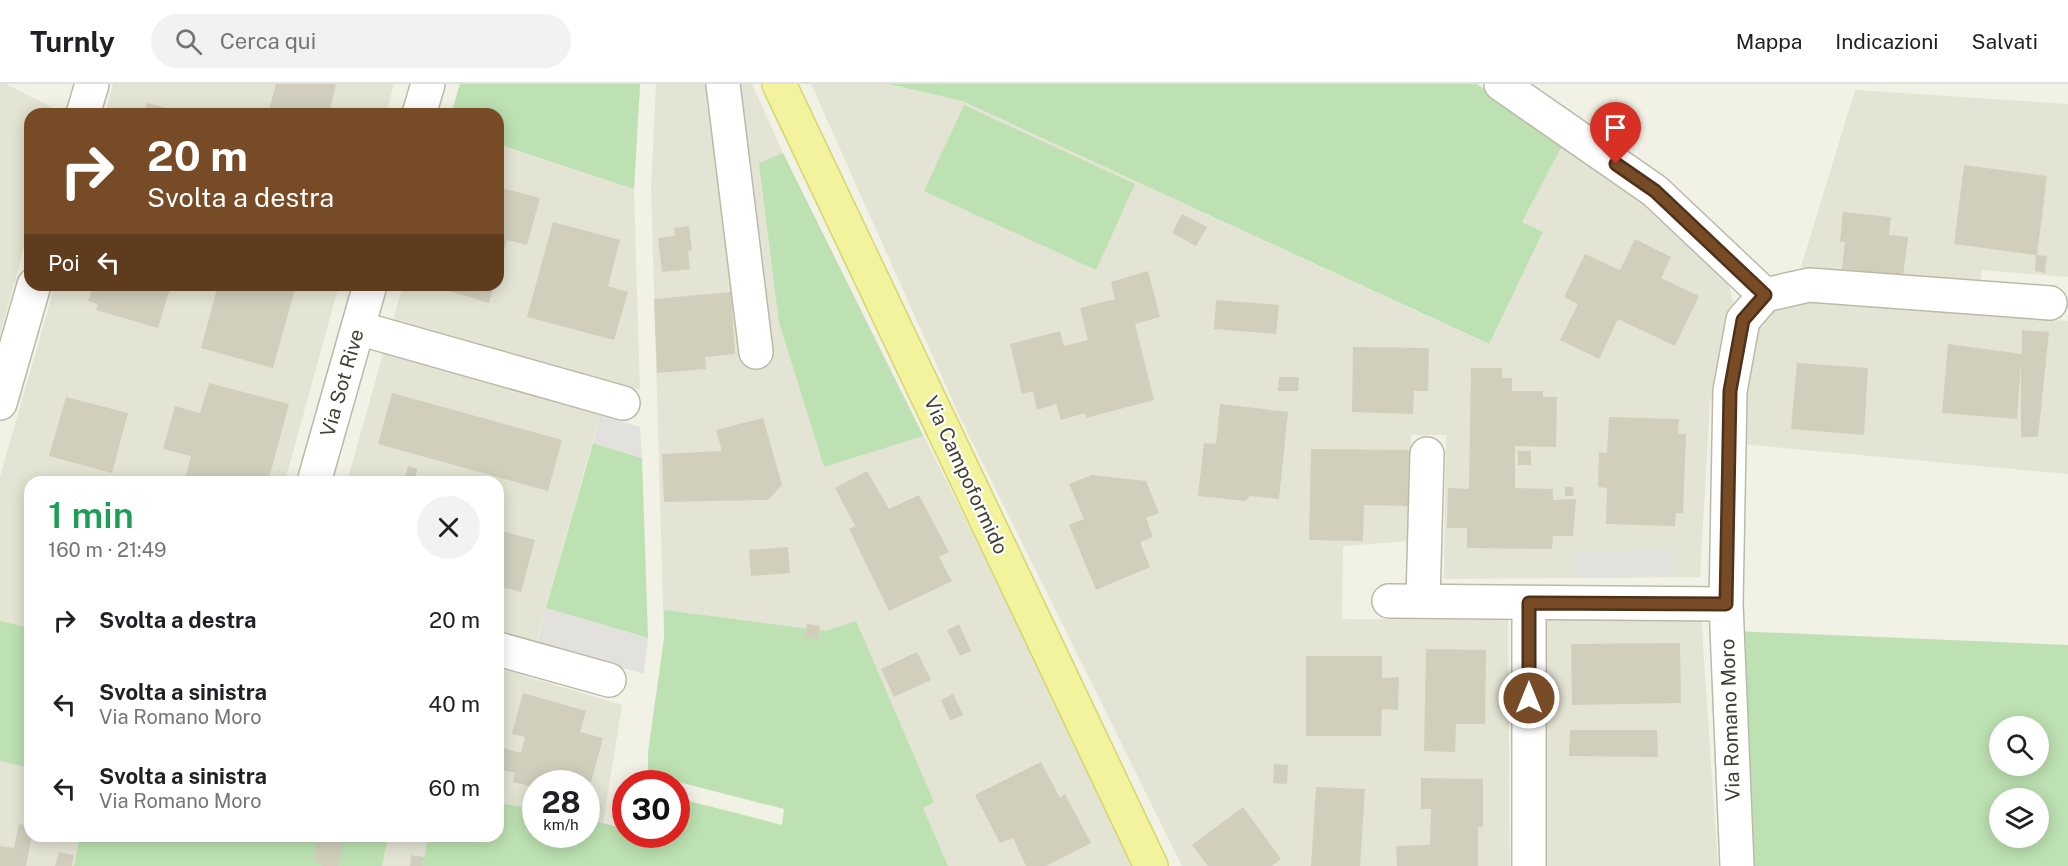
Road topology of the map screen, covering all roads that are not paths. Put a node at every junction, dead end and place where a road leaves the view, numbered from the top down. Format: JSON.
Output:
{"nodes":[{"id":1,"x":92,"y":84,"type":"edge"},
{"id":2,"x":428,"y":84,"type":"edge"},
{"id":3,"x":723,"y":84,"type":"edge"},
{"id":4,"x":779,"y":84,"type":"edge"},
{"id":5,"x":1501,"y":84,"type":"edge"},
{"id":6,"x":85,"y":108,"type":"edge"},
{"id":7,"x":421,"y":108,"type":"edge"},
{"id":8,"x":32,"y":291,"type":"edge"},
{"id":9,"x":368,"y":291,"type":"edge"},
{"id":10,"x":1765,"y":295,"type":"junction"},
{"id":11,"x":2050,"y":303,"type":"dead end"},
{"id":12,"x":358,"y":328,"type":"junction"},
{"id":13,"x":756,"y":352,"type":"dead end"},
{"id":14,"x":0,"y":403,"type":"edge"},
{"id":15,"x":623,"y":403,"type":"dead end"},
{"id":16,"x":1427,"y":454,"type":"dead end"},
{"id":17,"x":316,"y":476,"type":"edge"},
{"id":18,"x":1389,"y":601,"type":"dead end"},
{"id":19,"x":1423,"y":601,"type":"junction"},
{"id":20,"x":1529,"y":603,"type":"junction"},
{"id":21,"x":1726,"y":604,"type":"junction"},
{"id":22,"x":504,"y":651,"type":"edge"},
{"id":23,"x":609,"y":680,"type":"dead end"},
{"id":24,"x":1151,"y":866,"type":"edge"},
{"id":25,"x":1529,"y":866,"type":"edge"},
{"id":26,"x":1737,"y":866,"type":"edge"}],
"edges":[{"from":1,"to":6,"type":"street"},
{"from":2,"to":7,"type":"street"},
{"from":3,"to":13,"type":"street"},
{"from":4,"to":24,"type":"main road","name":"Via Campoformido"},
{"from":5,"to":10,"type":"street"},
{"from":8,"to":14,"type":"street"},
{"from":9,"to":12,"type":"street","name":"Via Sot Rive"},
{"from":10,"to":11,"type":"street"},
{"from":10,"to":21,"type":"street","name":"Via Romano Moro"},
{"from":12,"to":15,"type":"street"},
{"from":12,"to":17,"type":"street","name":"Via Sot Rive"},
{"from":16,"to":19,"type":"street"},
{"from":18,"to":19,"type":"street"},
{"from":19,"to":20,"type":"street"},
{"from":20,"to":21,"type":"street"},
{"from":20,"to":25,"type":"street"},
{"from":21,"to":26,"type":"street","name":"Via Romano Moro"},
{"from":22,"to":23,"type":"street"}]}
